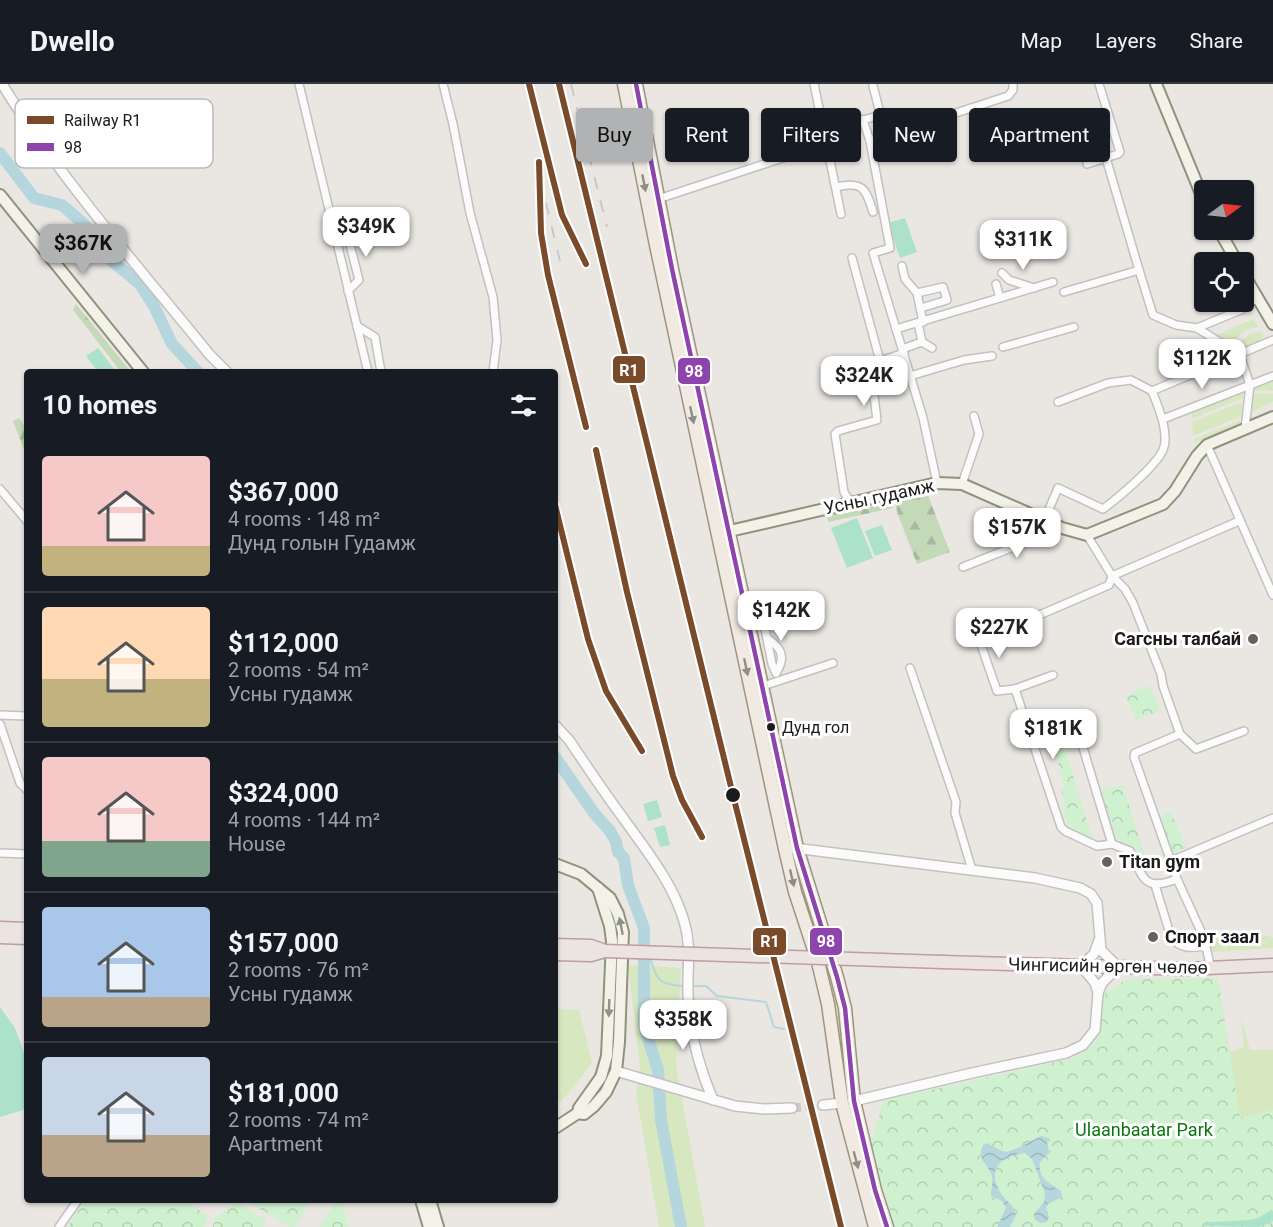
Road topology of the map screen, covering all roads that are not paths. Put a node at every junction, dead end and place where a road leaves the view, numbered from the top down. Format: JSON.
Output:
{"nodes":[{"id":1,"x":2,"y":84,"type":"edge"},
{"id":2,"x":299,"y":84,"type":"edge"},
{"id":3,"x":442,"y":84,"type":"edge"},
{"id":4,"x":624,"y":84,"type":"edge"},
{"id":5,"x":636,"y":84,"type":"edge"},
{"id":6,"x":814,"y":84,"type":"edge"},
{"id":7,"x":1013,"y":84,"type":"edge"},
{"id":8,"x":1099,"y":84,"type":"edge"},
{"id":9,"x":1156,"y":84,"type":"edge"},
{"id":10,"x":873,"y":86,"type":"dead end"},
{"id":11,"x":15,"y":103,"type":"edge"},
{"id":12,"x":819,"y":108,"type":"edge"},
{"id":13,"x":879,"y":108,"type":"edge"},
{"id":14,"x":975,"y":108,"type":"edge"},
{"id":15,"x":1106,"y":108,"type":"edge"},
{"id":16,"x":873,"y":117,"type":"edge"},
{"id":17,"x":863,"y":120,"type":"joint"},
{"id":18,"x":1110,"y":120,"type":"edge"},
{"id":19,"x":873,"y":140,"type":"edge"},
{"id":20,"x":870,"y":141,"type":"junction"},
{"id":21,"x":1110,"y":157,"type":"edge"},
{"id":22,"x":770,"y":162,"type":"edge"},
{"id":23,"x":831,"y":162,"type":"edge"},
{"id":24,"x":1093,"y":162,"type":"edge"},
{"id":25,"x":1107,"y":162,"type":"edge"},
{"id":26,"x":1087,"y":164,"type":"dead end"},
{"id":27,"x":60,"y":168,"type":"edge"},
{"id":28,"x":1195,"y":180,"type":"edge"},
{"id":29,"x":836,"y":187,"type":"junction"},
{"id":30,"x":1,"y":197,"type":"edge"},
{"id":31,"x":657,"y":199,"type":"junction"},
{"id":32,"x":873,"y":212,"type":"dead end"},
{"id":33,"x":842,"y":214,"type":"dead end"},
{"id":34,"x":335,"y":235,"type":"junction"},
{"id":35,"x":852,"y":258,"type":"dead end"},
{"id":36,"x":902,"y":266,"type":"dead end"},
{"id":37,"x":660,"y":267,"type":"junction"},
{"id":38,"x":1139,"y":270,"type":"junction"},
{"id":39,"x":1002,"y":273,"type":"dead end"},
{"id":40,"x":1053,"y":282,"type":"dead end"},
{"id":41,"x":996,"y":284,"type":"dead end"},
{"id":42,"x":676,"y":287,"type":"junction"},
{"id":43,"x":1034,"y":288,"type":"junction"},
{"id":44,"x":348,"y":291,"type":"junction"},
{"id":45,"x":1064,"y":292,"type":"dead end"},
{"id":46,"x":917,"y":293,"type":"junction"},
{"id":47,"x":1254,"y":294,"type":"edge"},
{"id":48,"x":1000,"y":298,"type":"junction"},
{"id":49,"x":1256,"y":298,"type":"junction"},
{"id":50,"x":921,"y":308,"type":"junction"},
{"id":51,"x":920,"y":322,"type":"junction"},
{"id":52,"x":1273,"y":324,"type":"edge"},
{"id":53,"x":357,"y":326,"type":"junction"},
{"id":54,"x":1074,"y":327,"type":"dead end"},
{"id":55,"x":1197,"y":328,"type":"junction"},
{"id":56,"x":896,"y":329,"type":"junction"},
{"id":57,"x":1273,"y":340,"type":"edge"},
{"id":58,"x":922,"y":342,"type":"junction"},
{"id":59,"x":1003,"y":347,"type":"dead end"},
{"id":60,"x":932,"y":348,"type":"dead end"},
{"id":61,"x":903,"y":351,"type":"junction"},
{"id":62,"x":1240,"y":355,"type":"junction"},
{"id":63,"x":992,"y":356,"type":"dead end"},
{"id":64,"x":880,"y":361,"type":"junction"},
{"id":65,"x":142,"y":369,"type":"edge"},
{"id":66,"x":224,"y":369,"type":"edge"},
{"id":67,"x":367,"y":369,"type":"edge"},
{"id":68,"x":380,"y":369,"type":"edge"},
{"id":69,"x":493,"y":369,"type":"edge"},
{"id":70,"x":910,"y":376,"type":"junction"},
{"id":71,"x":1273,"y":376,"type":"edge"},
{"id":72,"x":1250,"y":385,"type":"junction"},
{"id":73,"x":1152,"y":391,"type":"junction"},
{"id":74,"x":1058,"y":402,"type":"dead end"},
{"id":75,"x":974,"y":416,"type":"dead end"},
{"id":76,"x":1273,"y":417,"type":"edge"},
{"id":77,"x":1163,"y":419,"type":"junction"},
{"id":78,"x":1245,"y":429,"type":"junction"},
{"id":79,"x":1207,"y":445,"type":"junction"},
{"id":80,"x":937,"y":483,"type":"junction"},
{"id":81,"x":962,"y":484,"type":"junction"},
{"id":82,"x":0,"y":489,"type":"edge"},
{"id":83,"x":851,"y":504,"type":"junction"},
{"id":84,"x":24,"y":517,"type":"edge"},
{"id":85,"x":1044,"y":520,"type":"junction"},
{"id":86,"x":1239,"y":521,"type":"junction"},
{"id":87,"x":1062,"y":528,"type":"junction"},
{"id":88,"x":723,"y":532,"type":"junction"},
{"id":89,"x":1087,"y":535,"type":"junction"},
{"id":90,"x":963,"y":567,"type":"dead end"},
{"id":91,"x":1112,"y":576,"type":"junction"},
{"id":92,"x":1273,"y":594,"type":"edge"},
{"id":93,"x":763,"y":619,"type":"dead end"},
{"id":94,"x":1000,"y":632,"type":"dead end"},
{"id":95,"x":978,"y":636,"type":"dead end"},
{"id":96,"x":768,"y":639,"type":"junction"},
{"id":97,"x":833,"y":663,"type":"dead end"},
{"id":98,"x":910,"y":668,"type":"dead end"},
{"id":99,"x":1053,"y":675,"type":"dead end"},
{"id":100,"x":763,"y":686,"type":"junction"},
{"id":101,"x":1015,"y":689,"type":"junction"},
{"id":102,"x":0,"y":715,"type":"edge"},
{"id":103,"x":24,"y":716,"type":"edge"},
{"id":104,"x":0,"y":724,"type":"edge"},
{"id":105,"x":558,"y":728,"type":"edge"},
{"id":106,"x":1244,"y":731,"type":"dead end"},
{"id":107,"x":1180,"y":734,"type":"junction"},
{"id":108,"x":1081,"y":741,"type":"dead end"},
{"id":109,"x":24,"y":787,"type":"edge"},
{"id":110,"x":1273,"y":818,"type":"edge"},
{"id":111,"x":1112,"y":844,"type":"junction"},
{"id":112,"x":791,"y":848,"type":"junction"},
{"id":113,"x":0,"y":853,"type":"edge"},
{"id":114,"x":24,"y":854,"type":"edge"},
{"id":115,"x":1171,"y":861,"type":"junction"},
{"id":116,"x":558,"y":865,"type":"edge"},
{"id":117,"x":972,"y":870,"type":"junction"},
{"id":118,"x":1177,"y":879,"type":"junction"},
{"id":119,"x":1155,"y":885,"type":"junction"},
{"id":120,"x":598,"y":888,"type":"junction"},
{"id":121,"x":0,"y":928,"type":"edge"},
{"id":122,"x":24,"y":929,"type":"edge"},
{"id":123,"x":0,"y":937,"type":"edge"},
{"id":124,"x":24,"y":938,"type":"edge"},
{"id":125,"x":1099,"y":938,"type":"junction"},
{"id":126,"x":558,"y":945,"type":"edge"},
{"id":127,"x":1206,"y":946,"type":"junction"},
{"id":128,"x":605,"y":951,"type":"junction"},
{"id":129,"x":558,"y":954,"type":"edge"},
{"id":130,"x":1273,"y":965,"type":"edge"},
{"id":131,"x":1081,"y":966,"type":"junction"},
{"id":132,"x":1118,"y":967,"type":"junction"},
{"id":133,"x":1211,"y":969,"type":"junction"},
{"id":134,"x":1098,"y":993,"type":"junction"},
{"id":135,"x":616,"y":1071,"type":"junction"},
{"id":136,"x":713,"y":1100,"type":"junction"},
{"id":137,"x":848,"y":1102,"type":"junction"},
{"id":138,"x":823,"y":1105,"type":"tunnel mouth"},
{"id":139,"x":792,"y":1108,"type":"tunnel mouth"},
{"id":140,"x":578,"y":1113,"type":"junction"},
{"id":141,"x":558,"y":1126,"type":"edge"},
{"id":142,"x":76,"y":1203,"type":"edge"},
{"id":143,"x":422,"y":1203,"type":"edge"},
{"id":144,"x":431,"y":1203,"type":"edge"},
{"id":145,"x":59,"y":1227,"type":"edge"},
{"id":146,"x":429,"y":1227,"type":"edge"},
{"id":147,"x":438,"y":1227,"type":"edge"},
{"id":148,"x":875,"y":1227,"type":"edge"},
{"id":149,"x":887,"y":1227,"type":"edge"}],
"edges":[{"from":1,"to":11,"type":"street"},
{"from":2,"to":34,"type":"street"},
{"from":3,"to":69,"type":"street"},
{"from":4,"to":37,"type":"main road","one_way":true},
{"from":5,"to":31,"type":"main road"},
{"from":6,"to":12,"type":"street"},
{"from":7,"to":14,"type":"street"},
{"from":8,"to":15,"type":"street"},
{"from":9,"to":28,"type":"main road"},
{"from":10,"to":13,"type":"street"},
{"from":16,"to":17,"type":"street"},
{"from":17,"to":20,"type":"street"},
{"from":18,"to":21,"type":"street"},
{"from":19,"to":20,"type":"street"},
{"from":20,"to":56,"type":"street"},
{"from":22,"to":31,"type":"street"},
{"from":23,"to":29,"type":"street"},
{"from":24,"to":26,"type":"street"},
{"from":25,"to":38,"type":"street"},
{"from":27,"to":66,"type":"street"},
{"from":29,"to":32,"type":"street"},
{"from":29,"to":33,"type":"street"},
{"from":30,"to":65,"type":"main road"},
{"from":31,"to":42,"type":"main road"},
{"from":34,"to":44,"type":"street"},
{"from":34,"to":44,"type":"street"},
{"from":35,"to":64,"type":"street"},
{"from":36,"to":46,"type":"street"},
{"from":37,"to":42,"type":"main road"},
{"from":37,"to":88,"type":"main road","one_way":true},
{"from":38,"to":45,"type":"street"},
{"from":38,"to":55,"type":"street"},
{"from":39,"to":43,"type":"street"},
{"from":40,"to":43,"type":"street"},
{"from":41,"to":48,"type":"street"},
{"from":42,"to":88,"type":"main road"},
{"from":43,"to":48,"type":"street"},
{"from":44,"to":53,"type":"street"},
{"from":46,"to":50,"type":"street"},
{"from":46,"to":50,"type":"street"},
{"from":47,"to":49,"type":"main road"},
{"from":48,"to":51,"type":"street"},
{"from":49,"to":52,"type":"main road"},
{"from":49,"to":55,"type":"street"},
{"from":50,"to":51,"type":"street"},
{"from":51,"to":56,"type":"street"},
{"from":51,"to":58,"type":"street"},
{"from":53,"to":67,"type":"street"},
{"from":53,"to":68,"type":"street"},
{"from":54,"to":59,"type":"street"},
{"from":55,"to":62,"type":"street"},
{"from":56,"to":61,"type":"street"},
{"from":57,"to":62,"type":"street"},
{"from":58,"to":60,"type":"street"},
{"from":58,"to":61,"type":"street"},
{"from":61,"to":64,"type":"street"},
{"from":61,"to":70,"type":"street"},
{"from":62,"to":72,"type":"street"},
{"from":62,"to":73,"type":"street"},
{"from":63,"to":70,"type":"street"},
{"from":64,"to":83,"type":"street"},
{"from":70,"to":80,"type":"street"},
{"from":71,"to":72,"type":"street"},
{"from":72,"to":77,"type":"street"},
{"from":72,"to":78,"type":"street"},
{"from":73,"to":74,"type":"street"},
{"from":73,"to":77,"type":"street"},
{"from":75,"to":81,"type":"street"},
{"from":76,"to":78,"type":"main road"},
{"from":77,"to":85,"type":"street"},
{"from":78,"to":79,"type":"main road"},
{"from":79,"to":86,"type":"street"},
{"from":79,"to":89,"type":"main road"},
{"from":80,"to":81,"type":"main road","name":"Усны гудамж"},
{"from":80,"to":83,"type":"main road","name":"Усны гудамж"},
{"from":81,"to":85,"type":"main road","name":"Усны гудамж"},
{"from":82,"to":84,"type":"street"},
{"from":83,"to":88,"type":"main road","name":"Усны гудамж"},
{"from":85,"to":87,"type":"main road","name":"Усны гудамж"},
{"from":86,"to":91,"type":"street"},
{"from":86,"to":92,"type":"street"},
{"from":87,"to":89,"type":"main road","name":"Усны гудамж"},
{"from":87,"to":90,"type":"street"},
{"from":88,"to":100,"type":"main road"},
{"from":88,"to":112,"type":"main road","one_way":true},
{"from":89,"to":91,"type":"street"},
{"from":91,"to":94,"type":"street"},
{"from":91,"to":107,"type":"street"},
{"from":93,"to":96,"type":"street"},
{"from":95,"to":101,"type":"street"},
{"from":96,"to":96,"type":"street"},
{"from":97,"to":100,"type":"street"},
{"from":98,"to":117,"type":"street"},
{"from":99,"to":101,"type":"street"},
{"from":100,"to":112,"type":"main road"},
{"from":101,"to":111,"type":"street"},
{"from":102,"to":103,"type":"street"},
{"from":104,"to":109,"type":"street"},
{"from":105,"to":136,"type":"street"},
{"from":106,"to":107,"type":"street"},
{"from":107,"to":115,"type":"street"},
{"from":108,"to":111,"type":"street"},
{"from":110,"to":115,"type":"street"},
{"from":111,"to":119,"type":"street"},
{"from":112,"to":117,"type":"street"},
{"from":112,"to":137,"type":"main road","one_way":true},
{"from":112,"to":137,"type":"main road"},
{"from":113,"to":114,"type":"street"},
{"from":115,"to":118,"type":"street"},
{"from":116,"to":120,"type":"main road"},
{"from":117,"to":125,"type":"street"},
{"from":118,"to":119,"type":"street"},
{"from":118,"to":127,"type":"street"},
{"from":119,"to":127,"type":"street"},
{"from":135,"to":120,"type":"main road","one_way":true},
{"from":120,"to":140,"type":"main road","one_way":true},
{"from":121,"to":122,"type":"highway"},
{"from":123,"to":124,"type":"highway"},
{"from":125,"to":131,"type":"street"},
{"from":125,"to":132,"type":"street"},
{"from":126,"to":128,"type":"highway"},
{"from":127,"to":133,"type":"street"},
{"from":128,"to":129,"type":"highway"},
{"from":128,"to":131,"type":"highway","name":"Чингисийн өргөн чөлөө","bridge":true},
{"from":130,"to":133,"type":"highway","name":"Чингисийн өргөн чөлөө"},
{"from":131,"to":132,"type":"highway","name":"Чингисийн өргөн чөлөө"},
{"from":131,"to":134,"type":"street"},
{"from":132,"to":133,"type":"highway","name":"Чингисийн өргөн чөлөө"},
{"from":132,"to":134,"type":"street"},
{"from":134,"to":137,"type":"street"},
{"from":135,"to":136,"type":"street"},
{"from":135,"to":140,"type":"main road"},
{"from":136,"to":139,"type":"street"},
{"from":137,"to":138,"type":"street"},
{"from":137,"to":148,"type":"main road","one_way":true},
{"from":137,"to":149,"type":"main road"},
{"from":140,"to":141,"type":"main road"},
{"from":142,"to":145,"type":"street"},
{"from":143,"to":146,"type":"main road"},
{"from":144,"to":147,"type":"main road"}]}
